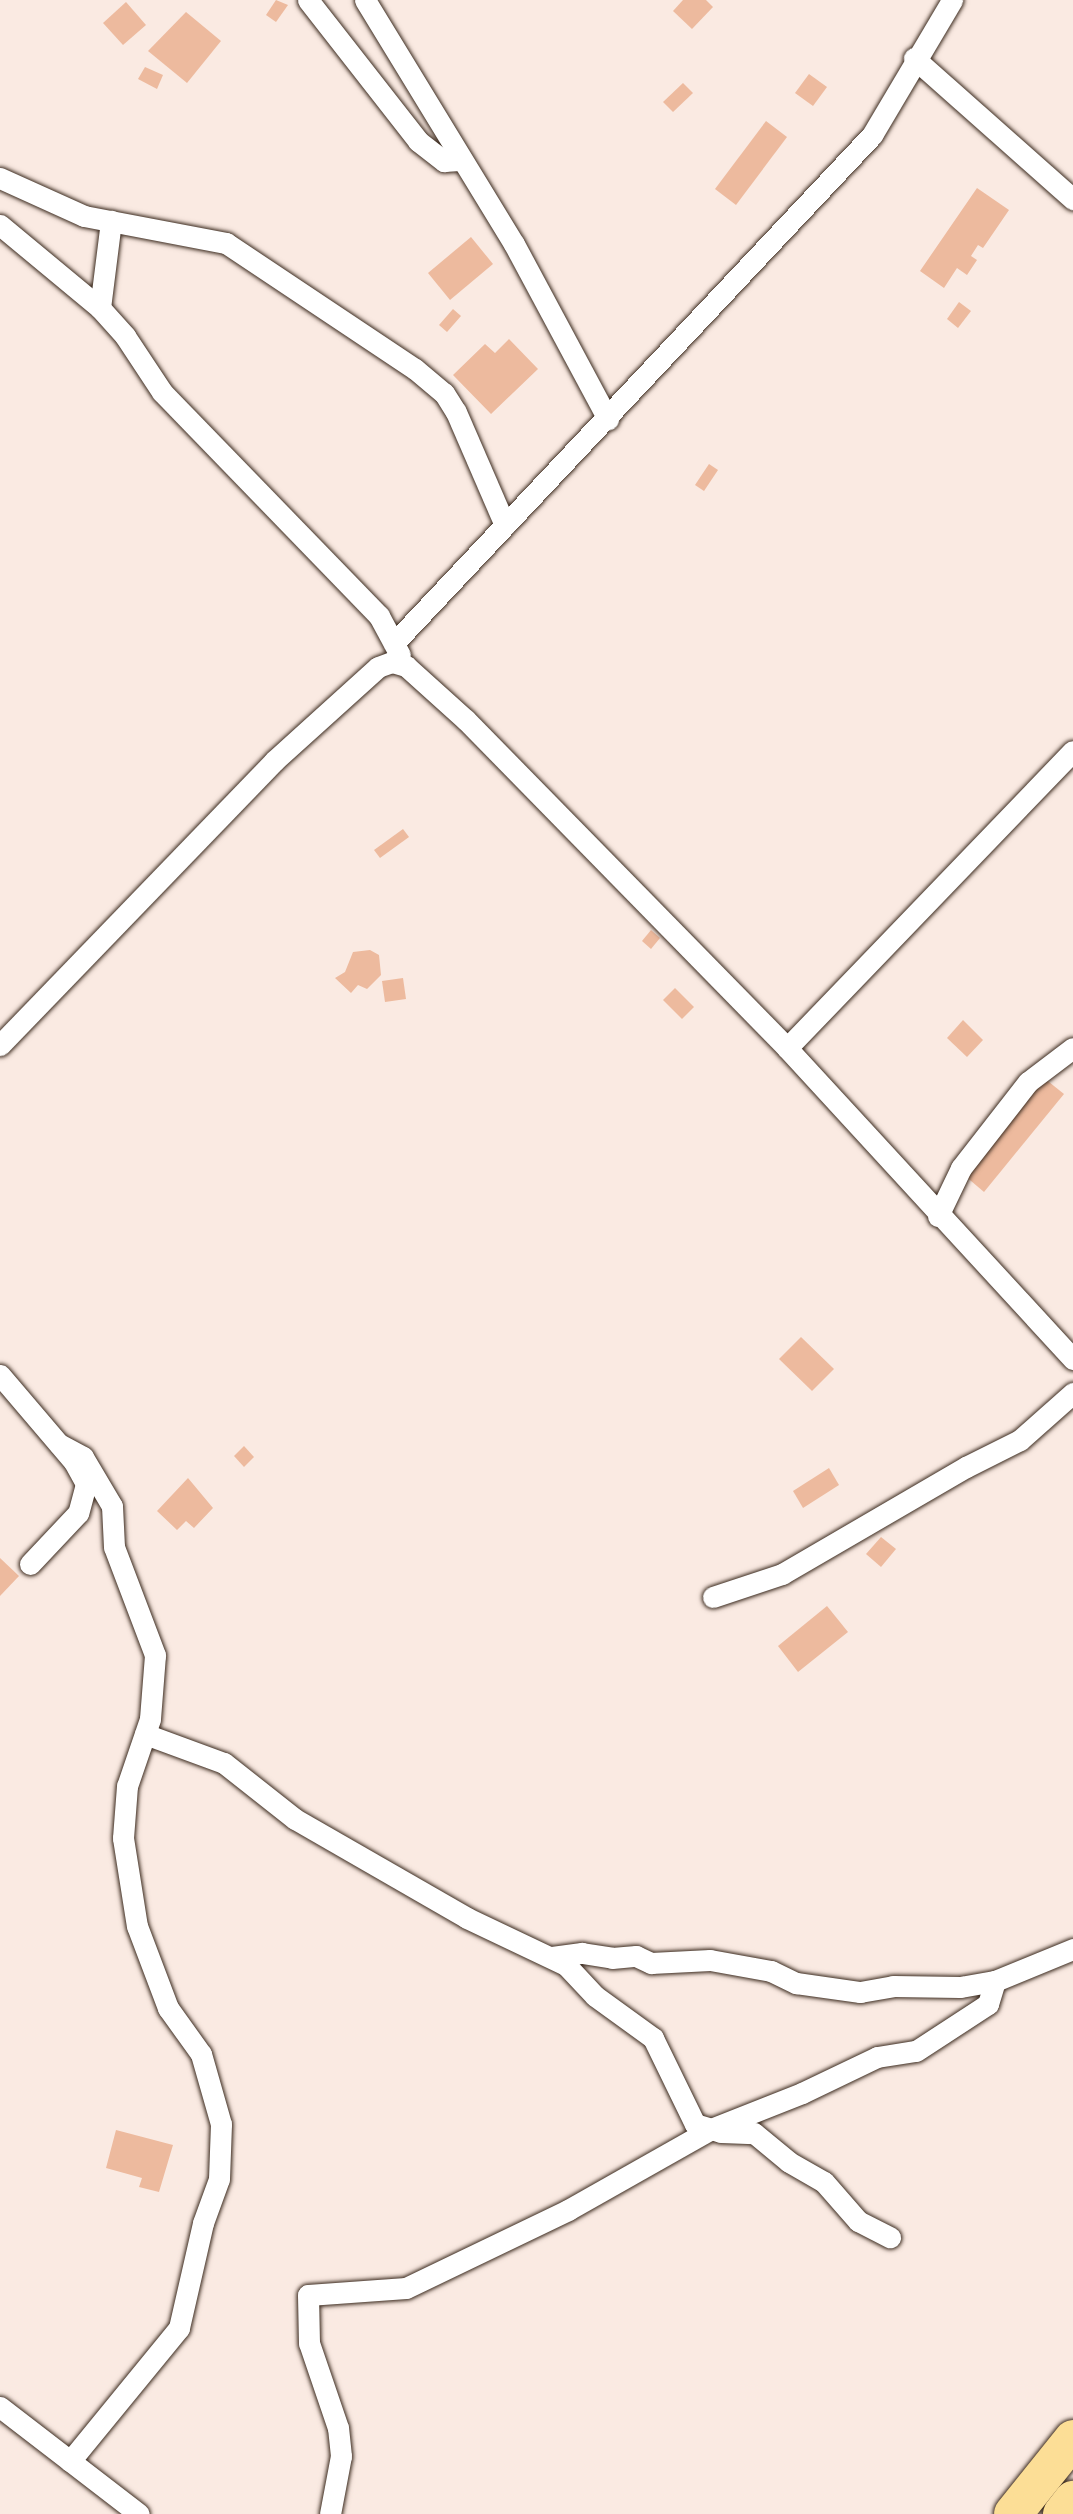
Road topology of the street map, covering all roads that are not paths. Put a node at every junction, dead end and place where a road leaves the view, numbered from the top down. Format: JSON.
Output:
{"nodes":[{"id":1,"x":308,"y":0,"type":"edge"},
{"id":2,"x":365,"y":0,"type":"edge"},
{"id":3,"x":952,"y":0,"type":"edge"},
{"id":4,"x":915,"y":58,"type":"junction"},
{"id":5,"x":459,"y":160,"type":"junction"},
{"id":6,"x":0,"y":178,"type":"edge"},
{"id":7,"x":1073,"y":200,"type":"edge"},
{"id":8,"x":111,"y":221,"type":"junction"},
{"id":9,"x":0,"y":225,"type":"edge"},
{"id":10,"x":100,"y":308,"type":"junction"},
{"id":11,"x":607,"y":419,"type":"junction"},
{"id":12,"x":505,"y":525,"type":"junction"},
{"id":13,"x":394,"y":643,"type":"junction"},
{"id":14,"x":406,"y":666,"type":"junction"},
{"id":15,"x":1073,"y":751,"type":"edge"},
{"id":16,"x":0,"y":1045,"type":"edge"},
{"id":17,"x":787,"y":1048,"type":"junction"},
{"id":18,"x":1073,"y":1048,"type":"edge"},
{"id":19,"x":938,"y":1216,"type":"junction"},
{"id":20,"x":1073,"y":1359,"type":"edge"},
{"id":21,"x":0,"y":1374,"type":"edge"},
{"id":22,"x":1073,"y":1393,"type":"edge"},
{"id":23,"x":59,"y":1444,"type":"junction"},
{"id":24,"x":30,"y":1564,"type":"dead end"},
{"id":25,"x":713,"y":1597,"type":"dead end"},
{"id":26,"x":145,"y":1734,"type":"junction"},
{"id":27,"x":1073,"y":1949,"type":"edge"},
{"id":28,"x":552,"y":1957,"type":"junction"},
{"id":29,"x":995,"y":1981,"type":"junction"},
{"id":30,"x":711,"y":2129,"type":"junction"},
{"id":31,"x":890,"y":2237,"type":"dead end"},
{"id":32,"x":0,"y":2407,"type":"edge"},
{"id":33,"x":1073,"y":2439,"type":"edge"},
{"id":34,"x":70,"y":2461,"type":"junction"},
{"id":35,"x":1073,"y":2500,"type":"edge"},
{"id":36,"x":113,"y":2507,"type":"edge"},
{"id":37,"x":139,"y":2514,"type":"edge"},
{"id":38,"x":330,"y":2514,"type":"edge"},
{"id":39,"x":1013,"y":2514,"type":"edge"},
{"id":40,"x":1062,"y":2514,"type":"edge"}],
"edges":[{"from":1,"to":5,"type":"street"},
{"from":2,"to":5,"type":"street"},
{"from":3,"to":4,"type":"street"},
{"from":4,"to":7,"type":"street"},
{"from":4,"to":11,"type":"street"},
{"from":5,"to":11,"type":"street"},
{"from":6,"to":8,"type":"street"},
{"from":8,"to":10,"type":"street"},
{"from":8,"to":12,"type":"street"},
{"from":9,"to":10,"type":"street"},
{"from":10,"to":13,"type":"street"},
{"from":11,"to":12,"type":"street"},
{"from":12,"to":13,"type":"street"},
{"from":13,"to":14,"type":"street"},
{"from":14,"to":16,"type":"street"},
{"from":14,"to":17,"type":"street"},
{"from":15,"to":17,"type":"street"},
{"from":17,"to":19,"type":"street"},
{"from":18,"to":19,"type":"street"},
{"from":19,"to":20,"type":"street"},
{"from":21,"to":23,"type":"street"},
{"from":22,"to":25,"type":"street"},
{"from":23,"to":24,"type":"street"},
{"from":23,"to":26,"type":"street"},
{"from":26,"to":28,"type":"street"},
{"from":26,"to":34,"type":"street"},
{"from":27,"to":29,"type":"street"},
{"from":28,"to":29,"type":"street"},
{"from":28,"to":30,"type":"street"},
{"from":29,"to":30,"type":"street"},
{"from":30,"to":31,"type":"street"},
{"from":30,"to":38,"type":"street"},
{"from":32,"to":34,"type":"street"},
{"from":33,"to":39,"type":"highway"},
{"from":34,"to":36,"type":"street"},
{"from":35,"to":40,"type":"highway"},
{"from":36,"to":37,"type":"street"}]}
